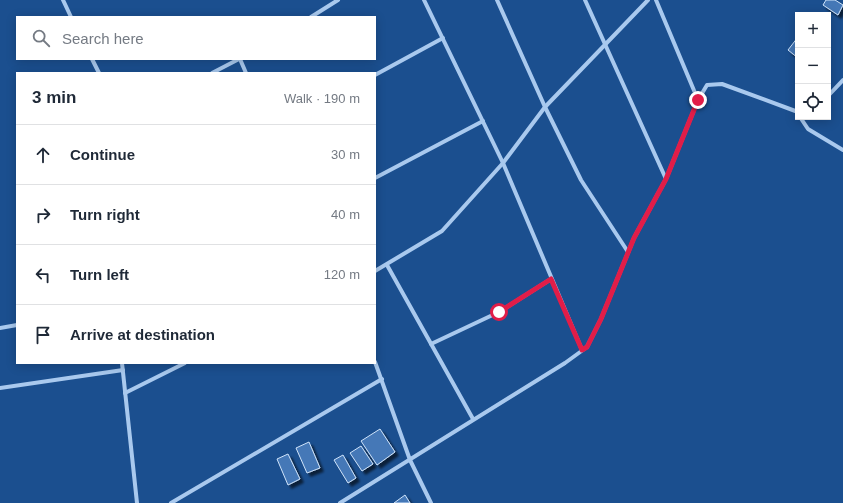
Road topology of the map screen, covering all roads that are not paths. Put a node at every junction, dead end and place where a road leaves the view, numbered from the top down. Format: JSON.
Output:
{"nodes":[{"id":1,"x":63,"y":0,"type":"edge"},
{"id":2,"x":338,"y":0,"type":"edge"},
{"id":3,"x":424,"y":0,"type":"edge"},
{"id":4,"x":497,"y":0,"type":"edge"},
{"id":5,"x":585,"y":0,"type":"edge"},
{"id":6,"x":648,"y":0,"type":"edge"},
{"id":7,"x":656,"y":0,"type":"edge"},
{"id":8,"x":71,"y":16,"type":"edge"},
{"id":9,"x":313,"y":16,"type":"edge"},
{"id":10,"x":443,"y":38,"type":"junction"},
{"id":11,"x":606,"y":44,"type":"junction"},
{"id":12,"x":92,"y":60,"type":"edge"},
{"id":13,"x":237,"y":60,"type":"edge"},
{"id":14,"x":240,"y":60,"type":"edge"},
{"id":15,"x":98,"y":72,"type":"edge"},
{"id":16,"x":214,"y":72,"type":"edge"},
{"id":17,"x":246,"y":72,"type":"edge"},
{"id":18,"x":376,"y":74,"type":"edge"},
{"id":19,"x":843,"y":80,"type":"edge"},
{"id":20,"x":831,"y":93,"type":"edge"},
{"id":21,"x":698,"y":100,"type":"junction"},
{"id":22,"x":546,"y":107,"type":"junction"},
{"id":23,"x":795,"y":112,"type":"edge"},
{"id":24,"x":802,"y":120,"type":"edge"},
{"id":25,"x":483,"y":121,"type":"junction"},
{"id":26,"x":843,"y":150,"type":"edge"},
{"id":27,"x":503,"y":163,"type":"junction"},
{"id":28,"x":376,"y":177,"type":"edge"},
{"id":29,"x":666,"y":179,"type":"junction"},
{"id":30,"x":628,"y":252,"type":"junction"},
{"id":31,"x":387,"y":265,"type":"junction"},
{"id":32,"x":376,"y":270,"type":"edge"},
{"id":33,"x":551,"y":279,"type":"junction"},
{"id":34,"x":16,"y":326,"type":"edge"},
{"id":35,"x":0,"y":328,"type":"edge"},
{"id":36,"x":431,"y":344,"type":"junction"},
{"id":37,"x":582,"y":350,"type":"junction"},
{"id":38,"x":122,"y":364,"type":"edge"},
{"id":39,"x":183,"y":364,"type":"edge"},
{"id":40,"x":376,"y":364,"type":"edge"},
{"id":41,"x":123,"y":370,"type":"junction"},
{"id":42,"x":382,"y":378,"type":"junction"},
{"id":43,"x":0,"y":388,"type":"edge"},
{"id":44,"x":125,"y":393,"type":"junction"},
{"id":45,"x":473,"y":419,"type":"junction"},
{"id":46,"x":410,"y":460,"type":"junction"},
{"id":47,"x":137,"y":503,"type":"edge"},
{"id":48,"x":171,"y":503,"type":"edge"},
{"id":49,"x":340,"y":503,"type":"edge"},
{"id":50,"x":431,"y":503,"type":"edge"}],
"edges":[{"from":1,"to":8,"type":"street"},
{"from":2,"to":9,"type":"street"},
{"from":3,"to":10,"type":"street"},
{"from":4,"to":22,"type":"street"},
{"from":5,"to":11,"type":"street"},
{"from":6,"to":11,"type":"street"},
{"from":7,"to":21,"type":"street"},
{"from":10,"to":18,"type":"street"},
{"from":10,"to":25,"type":"street"},
{"from":11,"to":22,"type":"street"},
{"from":11,"to":29,"type":"street"},
{"from":12,"to":15,"type":"street"},
{"from":13,"to":16,"type":"street"},
{"from":14,"to":17,"type":"street"},
{"from":19,"to":20,"type":"street"},
{"from":21,"to":23,"type":"street"},
{"from":21,"to":29,"type":"street"},
{"from":22,"to":27,"type":"street"},
{"from":22,"to":30,"type":"street"},
{"from":24,"to":26,"type":"street"},
{"from":25,"to":27,"type":"street"},
{"from":25,"to":28,"type":"street"},
{"from":27,"to":31,"type":"street"},
{"from":27,"to":33,"type":"street"},
{"from":29,"to":30,"type":"street"},
{"from":30,"to":37,"type":"street"},
{"from":31,"to":32,"type":"street"},
{"from":31,"to":36,"type":"street"},
{"from":33,"to":36,"type":"street"},
{"from":33,"to":37,"type":"street"},
{"from":34,"to":35,"type":"street"},
{"from":36,"to":45,"type":"street"},
{"from":37,"to":45,"type":"street"},
{"from":38,"to":41,"type":"street"},
{"from":39,"to":44,"type":"street"},
{"from":40,"to":42,"type":"street"},
{"from":41,"to":43,"type":"street"},
{"from":41,"to":44,"type":"street"},
{"from":42,"to":46,"type":"street"},
{"from":42,"to":48,"type":"street"},
{"from":44,"to":47,"type":"street"},
{"from":45,"to":46,"type":"street"},
{"from":46,"to":49,"type":"street"},
{"from":46,"to":50,"type":"street"}]}
